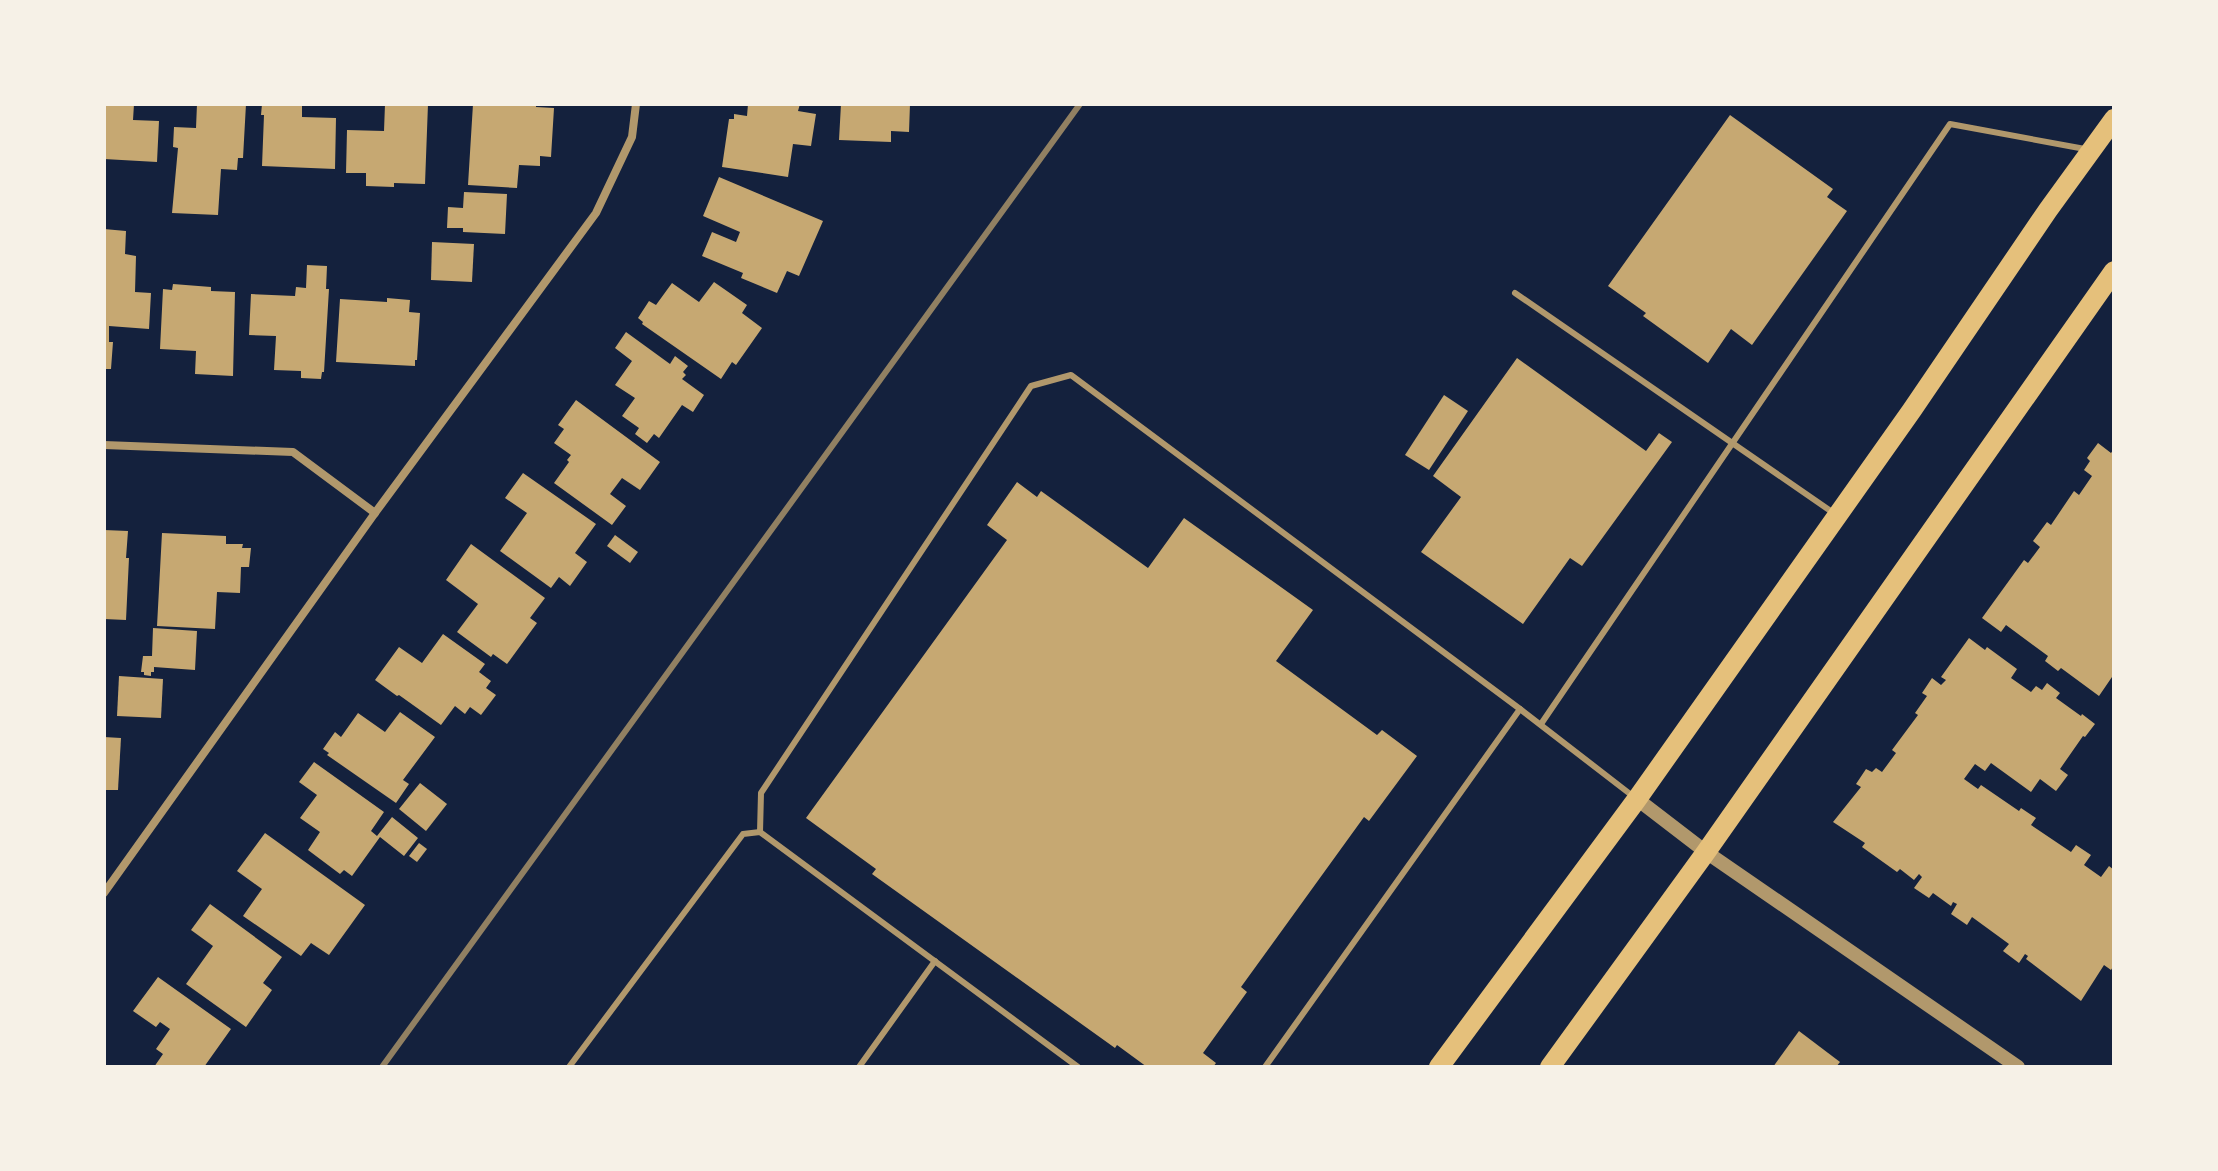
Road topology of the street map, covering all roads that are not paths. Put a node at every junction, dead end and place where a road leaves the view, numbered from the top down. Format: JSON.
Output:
{"nodes":[{"id":1,"x":636,"y":104,"type":"edge"},
{"id":2,"x":2114,"y":119,"type":"edge"},
{"id":3,"x":2091,"y":150,"type":"junction"},
{"id":4,"x":2114,"y":271,"type":"edge"},
{"id":5,"x":1515,"y":293,"type":"dead end"},
{"id":6,"x":1732,"y":443,"type":"junction"},
{"id":7,"x":104,"y":445,"type":"edge"},
{"id":8,"x":375,"y":513,"type":"junction"},
{"id":9,"x":1838,"y":516,"type":"junction"},
{"id":10,"x":1520,"y":709,"type":"junction"},
{"id":11,"x":1541,"y":724,"type":"junction"},
{"id":12,"x":1637,"y":799,"type":"junction"},
{"id":13,"x":760,"y":832,"type":"junction"},
{"id":14,"x":1706,"y":852,"type":"junction"},
{"id":15,"x":104,"y":893,"type":"edge"},
{"id":16,"x":935,"y":961,"type":"junction"},
{"id":17,"x":569,"y":1067,"type":"edge"},
{"id":18,"x":859,"y":1067,"type":"edge"},
{"id":19,"x":1078,"y":1067,"type":"edge"},
{"id":20,"x":1265,"y":1067,"type":"edge"},
{"id":21,"x":1439,"y":1067,"type":"edge"},
{"id":22,"x":1550,"y":1067,"type":"edge"},
{"id":23,"x":2018,"y":1067,"type":"edge"}],
"edges":[{"from":1,"to":8,"type":"street"},
{"from":2,"to":3,"type":"main road"},
{"from":3,"to":6,"type":"lane"},
{"from":3,"to":9,"type":"main road"},
{"from":4,"to":14,"type":"main road"},
{"from":5,"to":6,"type":"lane"},
{"from":6,"to":9,"type":"lane"},
{"from":6,"to":11,"type":"lane"},
{"from":7,"to":8,"type":"street"},
{"from":8,"to":15,"type":"street"},
{"from":9,"to":12,"type":"main road"},
{"from":10,"to":11,"type":"lane"},
{"from":10,"to":13,"type":"lane"},
{"from":10,"to":20,"type":"lane"},
{"from":11,"to":12,"type":"lane"},
{"from":12,"to":14,"type":"street"},
{"from":12,"to":21,"type":"main road"},
{"from":13,"to":16,"type":"lane"},
{"from":13,"to":17,"type":"lane"},
{"from":14,"to":22,"type":"main road"},
{"from":14,"to":23,"type":"street"},
{"from":16,"to":18,"type":"lane"},
{"from":16,"to":19,"type":"lane"}]}
